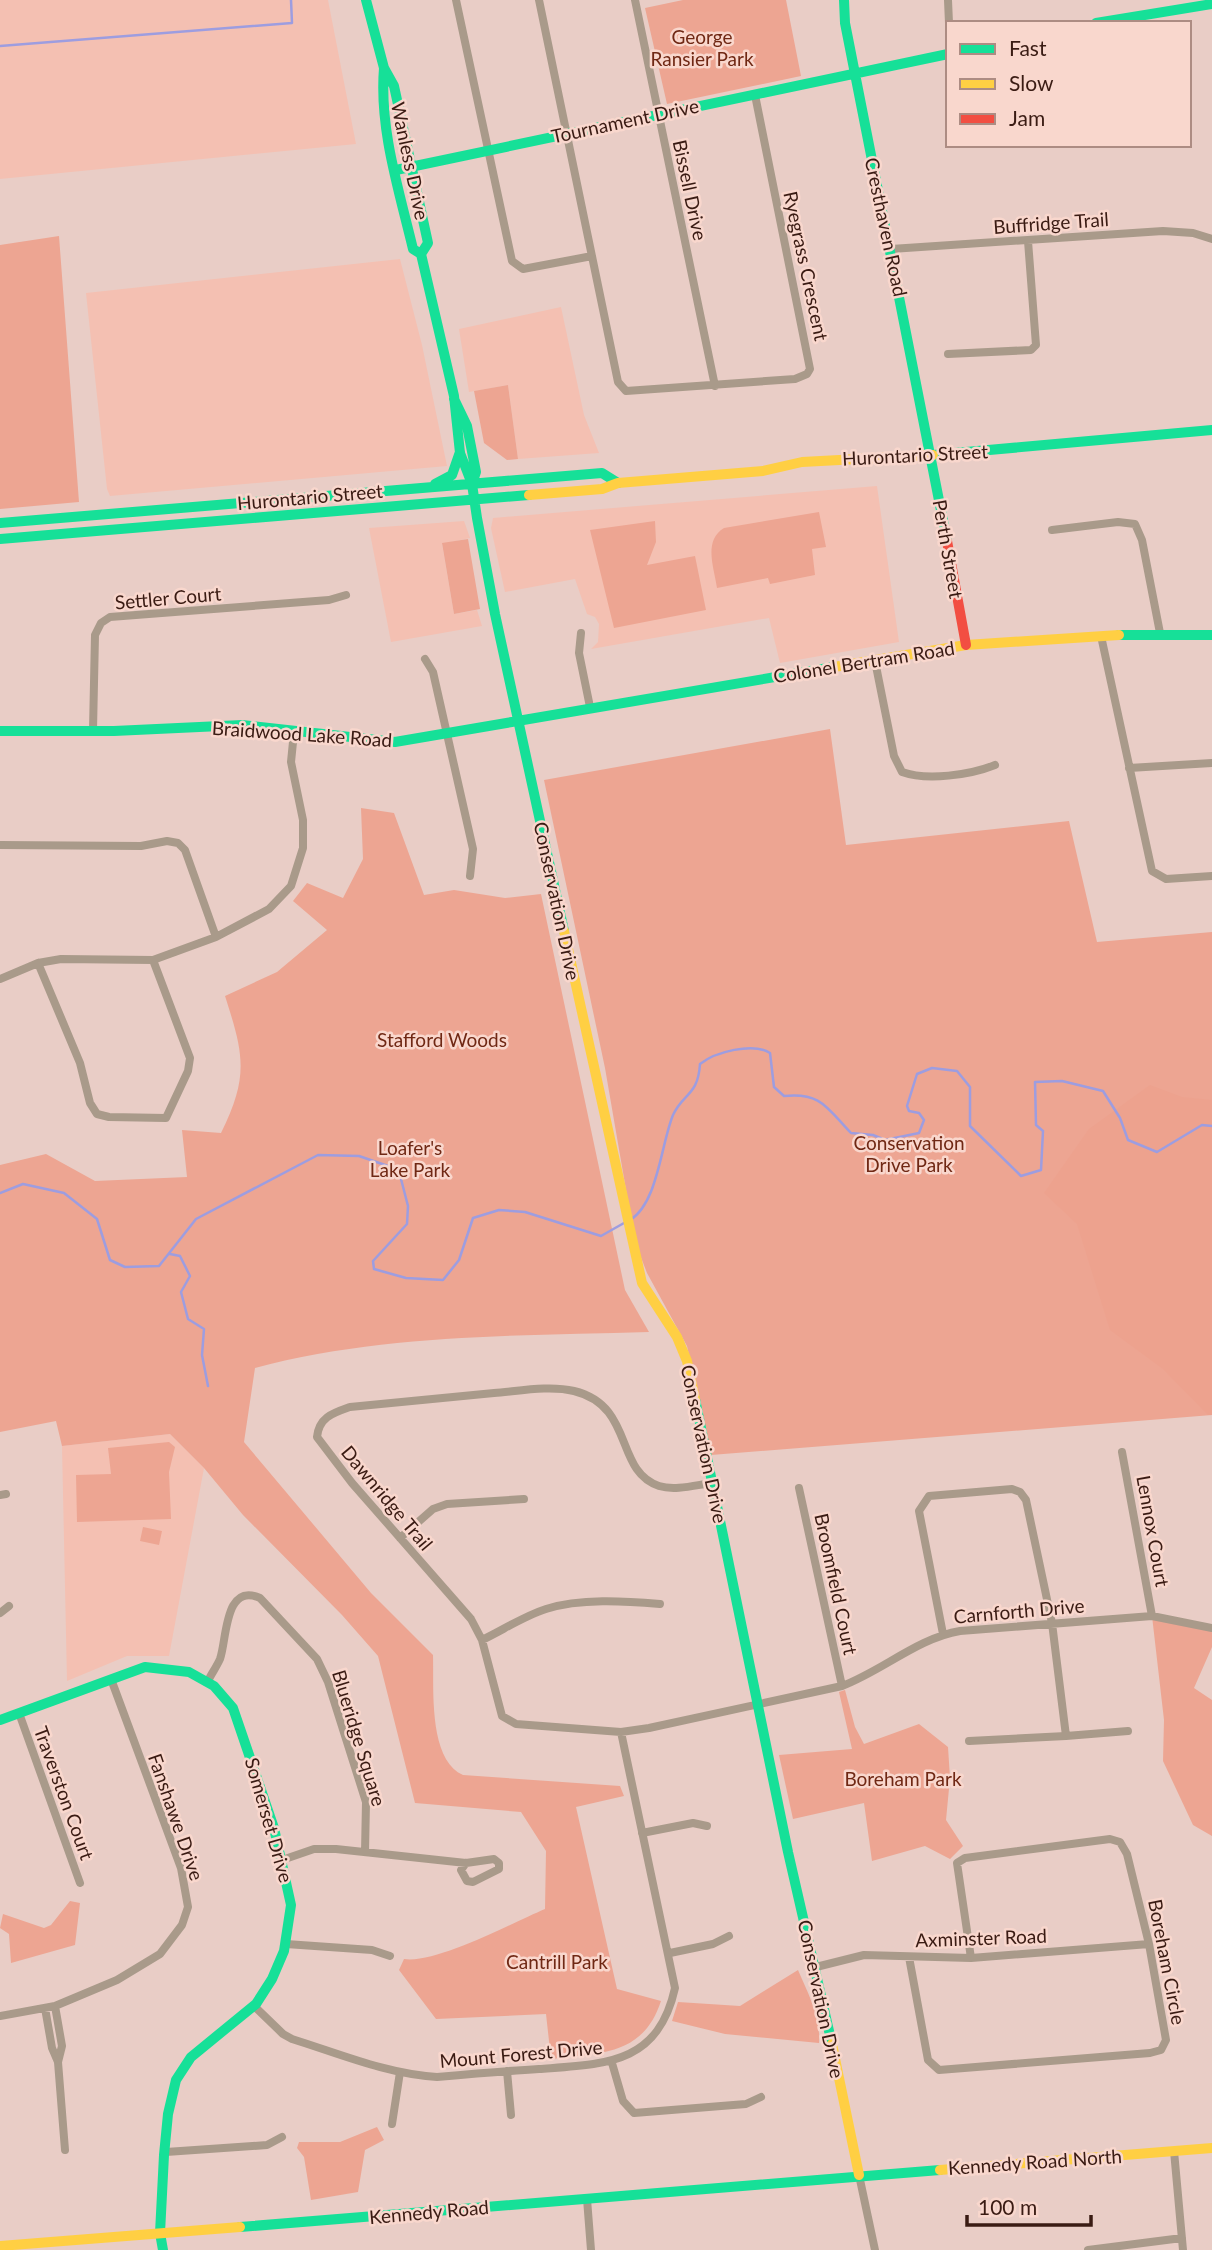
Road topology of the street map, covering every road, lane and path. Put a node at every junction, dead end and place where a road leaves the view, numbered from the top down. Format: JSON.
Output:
{"nodes":[{"id":1,"x":366,"y":0,"type":"edge"},
{"id":2,"x":456,"y":0,"type":"edge"},
{"id":3,"x":539,"y":0,"type":"edge"},
{"id":4,"x":635,"y":0,"type":"edge"},
{"id":5,"x":844,"y":0,"type":"edge"},
{"id":6,"x":948,"y":0,"type":"edge"},
{"id":7,"x":1212,"y":3,"type":"edge"},
{"id":8,"x":948,"y":21,"type":"edge"},
{"id":9,"x":1104,"y":21,"type":"edge"},
{"id":10,"x":946,"y":54,"type":"edge"},
{"id":11,"x":384,"y":68,"type":"junction"},
{"id":12,"x":854,"y":74,"type":"junction"},
{"id":13,"x":755,"y":95,"type":"junction"},
{"id":14,"x":659,"y":114,"type":"junction"},
{"id":15,"x":566,"y":134,"type":"junction"},
{"id":16,"x":488,"y":150,"type":"junction"},
{"id":17,"x":411,"y":167,"type":"junction"},
{"id":18,"x":396,"y":170,"type":"junction"},
{"id":19,"x":1212,"y":239,"type":"edge"},
{"id":20,"x":1028,"y":241,"type":"junction"},
{"id":21,"x":891,"y":249,"type":"junction"},
{"id":22,"x":421,"y":254,"type":"junction"},
{"id":23,"x":592,"y":256,"type":"junction"},
{"id":24,"x":948,"y":354,"type":"dead end"},
{"id":25,"x":715,"y":386,"type":"junction"},
{"id":26,"x":454,"y":399,"type":"junction"},
{"id":27,"x":1212,"y":430,"type":"edge"},
{"id":28,"x":460,"y":452,"type":"junction"},
{"id":29,"x":931,"y":454,"type":"junction"},
{"id":30,"x":618,"y":483,"type":"junction"},
{"id":31,"x":472,"y":484,"type":"junction"},
{"id":32,"x":407,"y":489,"type":"junction"},
{"id":33,"x":475,"y":500,"type":"junction"},
{"id":34,"x":0,"y":523,"type":"edge"},
{"id":35,"x":1052,"y":530,"type":"dead end"},
{"id":36,"x":0,"y":539,"type":"edge"},
{"id":37,"x":346,"y":595,"type":"dead end"},
{"id":38,"x":1160,"y":633,"type":"junction"},
{"id":39,"x":581,"y":634,"type":"dead end"},
{"id":40,"x":1212,"y":635,"type":"edge"},
{"id":41,"x":1101,"y":636,"type":"junction"},
{"id":42,"x":966,"y":645,"type":"junction"},
{"id":43,"x":425,"y":659,"type":"dead end"},
{"id":44,"x":875,"y":661,"type":"junction"},
{"id":45,"x":590,"y":707,"type":"junction"},
{"id":46,"x":518,"y":720,"type":"junction"},
{"id":47,"x":93,"y":730,"type":"junction"},
{"id":48,"x":0,"y":731,"type":"edge"},
{"id":49,"x":294,"y":732,"type":"junction"},
{"id":50,"x":446,"y":733,"type":"junction"},
{"id":51,"x":1212,"y":763,"type":"edge"},
{"id":52,"x":995,"y":765,"type":"dead end"},
{"id":53,"x":1129,"y":768,"type":"junction"},
{"id":54,"x":0,"y":845,"type":"edge"},
{"id":55,"x":470,"y":876,"type":"dead end"},
{"id":56,"x":1212,"y":876,"type":"edge"},
{"id":57,"x":216,"y":937,"type":"junction"},
{"id":58,"x":153,"y":960,"type":"junction"},
{"id":59,"x":38,"y":963,"type":"junction"},
{"id":60,"x":0,"y":979,"type":"edge"},
{"id":61,"x":1122,"y":1452,"type":"dead end"},
{"id":62,"x":712,"y":1483,"type":"junction"},
{"id":63,"x":799,"y":1488,"type":"dead end"},
{"id":64,"x":524,"y":1499,"type":"dead end"},
{"id":65,"x":400,"y":1538,"type":"junction"},
{"id":66,"x":660,"y":1604,"type":"dead end"},
{"id":67,"x":9,"y":1606,"type":"dead end"},
{"id":68,"x":0,"y":1613,"type":"edge"},
{"id":69,"x":1152,"y":1616,"type":"junction"},
{"id":70,"x":1052,"y":1623,"type":"junction"},
{"id":71,"x":1212,"y":1628,"type":"edge"},
{"id":72,"x":943,"y":1634,"type":"junction"},
{"id":73,"x":482,"y":1640,"type":"junction"},
{"id":74,"x":111,"y":1679,"type":"junction"},
{"id":75,"x":209,"y":1679,"type":"junction"},
{"id":76,"x":842,"y":1686,"type":"junction"},
{"id":77,"x":758,"y":1704,"type":"junction"},
{"id":78,"x":19,"y":1713,"type":"junction"},
{"id":79,"x":0,"y":1720,"type":"edge"},
{"id":80,"x":1128,"y":1731,"type":"dead end"},
{"id":81,"x":621,"y":1732,"type":"junction"},
{"id":82,"x":1066,"y":1736,"type":"junction"},
{"id":83,"x":969,"y":1741,"type":"dead end"},
{"id":84,"x":707,"y":1826,"type":"dead end"},
{"id":85,"x":642,"y":1833,"type":"junction"},
{"id":86,"x":365,"y":1852,"type":"junction"},
{"id":87,"x":282,"y":1860,"type":"junction"},
{"id":88,"x":466,"y":1863,"type":"dead end"},
{"id":89,"x":80,"y":1883,"type":"dead end"},
{"id":90,"x":729,"y":1936,"type":"dead end"},
{"id":91,"x":286,"y":1944,"type":"junction"},
{"id":92,"x":1149,"y":1944,"type":"junction"},
{"id":93,"x":670,"y":1953,"type":"junction"},
{"id":94,"x":390,"y":1956,"type":"dead end"},
{"id":95,"x":909,"y":1957,"type":"junction"},
{"id":96,"x":971,"y":1958,"type":"junction"},
{"id":97,"x":816,"y":1967,"type":"junction"},
{"id":98,"x":55,"y":2006,"type":"junction"},
{"id":99,"x":254,"y":2006,"type":"junction"},
{"id":100,"x":45,"y":2008,"type":"junction"},
{"id":101,"x":0,"y":2016,"type":"edge"},
{"id":102,"x":58,"y":2062,"type":"junction"},
{"id":103,"x":612,"y":2063,"type":"junction"},
{"id":104,"x":507,"y":2071,"type":"junction"},
{"id":105,"x":400,"y":2072,"type":"junction"},
{"id":106,"x":761,"y":2097,"type":"dead end"},
{"id":107,"x":511,"y":2116,"type":"dead end"},
{"id":108,"x":392,"y":2124,"type":"dead end"},
{"id":109,"x":282,"y":2137,"type":"dead end"},
{"id":110,"x":1212,"y":2148,"type":"edge"},
{"id":111,"x":65,"y":2150,"type":"dead end"},
{"id":112,"x":1174,"y":2151,"type":"junction"},
{"id":113,"x":166,"y":2152,"type":"junction"},
{"id":114,"x":859,"y":2175,"type":"junction"},
{"id":115,"x":587,"y":2199,"type":"junction"},
{"id":116,"x":160,"y":2233,"type":"junction"},
{"id":117,"x":1182,"y":2238,"type":"junction"},
{"id":118,"x":0,"y":2246,"type":"edge"},
{"id":119,"x":163,"y":2250,"type":"edge"},
{"id":120,"x":591,"y":2250,"type":"edge"},
{"id":121,"x":874,"y":2250,"type":"edge"},
{"id":122,"x":1088,"y":2250,"type":"edge"},
{"id":123,"x":1183,"y":2250,"type":"edge"}],
"edges":[{"from":1,"to":11,"type":"street","name":"Wanless Drive"},
{"from":2,"to":16,"type":"street"},
{"from":3,"to":15,"type":"street","name":"Ryegrass Crescent"},
{"from":4,"to":14,"type":"street","name":"Bissell Drive"},
{"from":5,"to":12,"type":"street","name":"Cresthaven Road"},
{"from":6,"to":8,"type":"street"},
{"from":7,"to":9,"type":"street"},
{"from":10,"to":12,"type":"street","name":"Tournament Drive"},
{"from":11,"to":17,"type":"street","name":"Wanless Drive"},
{"from":11,"to":18,"type":"street","name":"Wanless Drive"},
{"from":12,"to":13,"type":"street","name":"Tournament Drive"},
{"from":12,"to":21,"type":"street","name":"Cresthaven Road"},
{"from":13,"to":14,"type":"street","name":"Tournament Drive"},
{"from":13,"to":25,"type":"street","name":"Ryegrass Crescent"},
{"from":14,"to":15,"type":"street","name":"Tournament Drive"},
{"from":14,"to":25,"type":"street","name":"Bissell Drive"},
{"from":15,"to":16,"type":"street","name":"Tournament Drive"},
{"from":15,"to":23,"type":"street","name":"Ryegrass Crescent"},
{"from":16,"to":17,"type":"street","name":"Tournament Drive"},
{"from":16,"to":23,"type":"street"},
{"from":17,"to":18,"type":"street","name":"Tournament Drive"},
{"from":17,"to":22,"type":"street","name":"Wanless Drive"},
{"from":18,"to":22,"type":"street","name":"Wanless Drive"},
{"from":19,"to":20,"type":"street","name":"Buffridge Trail"},
{"from":20,"to":21,"type":"street","name":"Buffridge Trail"},
{"from":20,"to":24,"type":"street"},
{"from":21,"to":29,"type":"street","name":"Cresthaven Road"},
{"from":22,"to":26,"type":"street","name":"Wanless Drive"},
{"from":23,"to":25,"type":"street","name":"Ryegrass Crescent"},
{"from":26,"to":28,"type":"street","name":"Wanless Drive"},
{"from":26,"to":31,"type":"street","name":"Wanless Drive"},
{"from":27,"to":29,"type":"street","name":"Hurontario Street"},
{"from":28,"to":31,"type":"street","name":"Wanless Drive"},
{"from":28,"to":32,"type":"street"},
{"from":29,"to":30,"type":"street","name":"Hurontario Street"},
{"from":29,"to":42,"type":"street","name":"Perth Street"},
{"from":30,"to":31,"type":"street","name":"Hurontario Street"},
{"from":30,"to":33,"type":"street","name":"Hurontario Street"},
{"from":31,"to":32,"type":"street","name":"Hurontario Street"},
{"from":31,"to":33,"type":"street","name":"Conservation Drive"},
{"from":32,"to":34,"type":"street","name":"Hurontario Street"},
{"from":33,"to":36,"type":"street","name":"Hurontario Street"},
{"from":33,"to":46,"type":"street","name":"Conservation Drive"},
{"from":35,"to":38,"type":"street"},
{"from":37,"to":47,"type":"street","name":"Settler Court"},
{"from":38,"to":40,"type":"street","name":"Colonel Bertram Road"},
{"from":38,"to":41,"type":"street","name":"Colonel Bertram Road"},
{"from":39,"to":45,"type":"street"},
{"from":41,"to":42,"type":"street","name":"Colonel Bertram Road"},
{"from":41,"to":53,"type":"street"},
{"from":42,"to":44,"type":"street","name":"Colonel Bertram Road"},
{"from":43,"to":50,"type":"street"},
{"from":44,"to":45,"type":"street","name":"Colonel Bertram Road"},
{"from":44,"to":52,"type":"street"},
{"from":45,"to":46,"type":"street","name":"Colonel Bertram Road"},
{"from":46,"to":50,"type":"street","name":"Braidwood Lake Road"},
{"from":46,"to":62,"type":"street","name":"Conservation Drive"},
{"from":47,"to":48,"type":"street","name":"Braidwood Lake Road"},
{"from":47,"to":49,"type":"street","name":"Braidwood Lake Road"},
{"from":49,"to":50,"type":"street","name":"Braidwood Lake Road"},
{"from":49,"to":57,"type":"street"},
{"from":50,"to":55,"type":"street"},
{"from":51,"to":53,"type":"street"},
{"from":53,"to":56,"type":"street"},
{"from":54,"to":57,"type":"street"},
{"from":57,"to":58,"type":"street"},
{"from":58,"to":59,"type":"street"},
{"from":58,"to":59,"type":"street"},
{"from":59,"to":60,"type":"street"},
{"from":61,"to":69,"type":"street","name":"Lennox Court"},
{"from":62,"to":65,"type":"street","name":"Dawnridge Trail"},
{"from":62,"to":77,"type":"street","name":"Conservation Drive"},
{"from":63,"to":76,"type":"street","name":"Broomfield Court"},
{"from":64,"to":65,"type":"street"},
{"from":65,"to":73,"type":"street","name":"Dawnridge Trail"},
{"from":66,"to":73,"type":"street"},
{"from":67,"to":68,"type":"street"},
{"from":69,"to":70,"type":"street","name":"Carnforth Drive"},
{"from":69,"to":71,"type":"street","name":"Carnforth Drive"},
{"from":70,"to":72,"type":"street","name":"Carnforth Drive"},
{"from":70,"to":72,"type":"street"},
{"from":70,"to":82,"type":"street"},
{"from":72,"to":76,"type":"street","name":"Carnforth Drive"},
{"from":73,"to":81,"type":"street","name":"Dawnridge Trail"},
{"from":74,"to":75,"type":"street"},
{"from":74,"to":78,"type":"street"},
{"from":74,"to":98,"type":"street","name":"Fanshawe Drive"},
{"from":75,"to":86,"type":"street","name":"Blueridge Square"},
{"from":75,"to":87,"type":"street","name":"Somerset Drive"},
{"from":76,"to":77,"type":"street","name":"Carnforth Drive"},
{"from":77,"to":81,"type":"street","name":"Dawnridge Trail"},
{"from":77,"to":97,"type":"street","name":"Conservation Drive"},
{"from":78,"to":79,"type":"street"},
{"from":78,"to":89,"type":"street","name":"Traverston Court"},
{"from":80,"to":82,"type":"street"},
{"from":81,"to":85,"type":"street","name":"Mount Forest Drive"},
{"from":82,"to":83,"type":"street"},
{"from":84,"to":85,"type":"street"},
{"from":85,"to":93,"type":"street","name":"Mount Forest Drive"},
{"from":86,"to":87,"type":"street"},
{"from":86,"to":88,"type":"street"},
{"from":87,"to":91,"type":"street","name":"Somerset Drive"},
{"from":90,"to":93,"type":"street"},
{"from":91,"to":94,"type":"street"},
{"from":91,"to":99,"type":"street","name":"Somerset Drive"},
{"from":92,"to":95,"type":"street","name":"Boreham Circle"},
{"from":92,"to":96,"type":"street","name":"Axminster Road"},
{"from":92,"to":96,"type":"street","name":"Boreham Circle"},
{"from":93,"to":103,"type":"street","name":"Mount Forest Drive"},
{"from":95,"to":96,"type":"street","name":"Axminster Road"},
{"from":95,"to":97,"type":"street","name":"Axminster Road"},
{"from":97,"to":114,"type":"street","name":"Conservation Drive"},
{"from":98,"to":100,"type":"street","name":"Fanshawe Drive"},
{"from":98,"to":102,"type":"street"},
{"from":99,"to":105,"type":"street","name":"Mount Forest Drive"},
{"from":99,"to":113,"type":"street","name":"Somerset Drive"},
{"from":100,"to":101,"type":"street","name":"Fanshawe Drive"},
{"from":100,"to":102,"type":"street"},
{"from":102,"to":111,"type":"street"},
{"from":103,"to":104,"type":"street","name":"Mount Forest Drive"},
{"from":103,"to":106,"type":"street"},
{"from":104,"to":105,"type":"street","name":"Mount Forest Drive"},
{"from":104,"to":107,"type":"street"},
{"from":105,"to":108,"type":"street"},
{"from":109,"to":113,"type":"street"},
{"from":110,"to":112,"type":"street","name":"Kennedy Road North"},
{"from":112,"to":114,"type":"street","name":"Kennedy Road North"},
{"from":112,"to":117,"type":"street"},
{"from":113,"to":116,"type":"street","name":"Somerset Drive"},
{"from":114,"to":115,"type":"street","name":"Kennedy Road"},
{"from":114,"to":121,"type":"street","name":"Conservation Drive"},
{"from":115,"to":116,"type":"street","name":"Kennedy Road"},
{"from":115,"to":120,"type":"street"},
{"from":116,"to":118,"type":"street","name":"Kennedy Road"},
{"from":116,"to":119,"type":"street","name":"Somerset Drive"},
{"from":117,"to":122,"type":"street"},
{"from":117,"to":123,"type":"street"}]}
